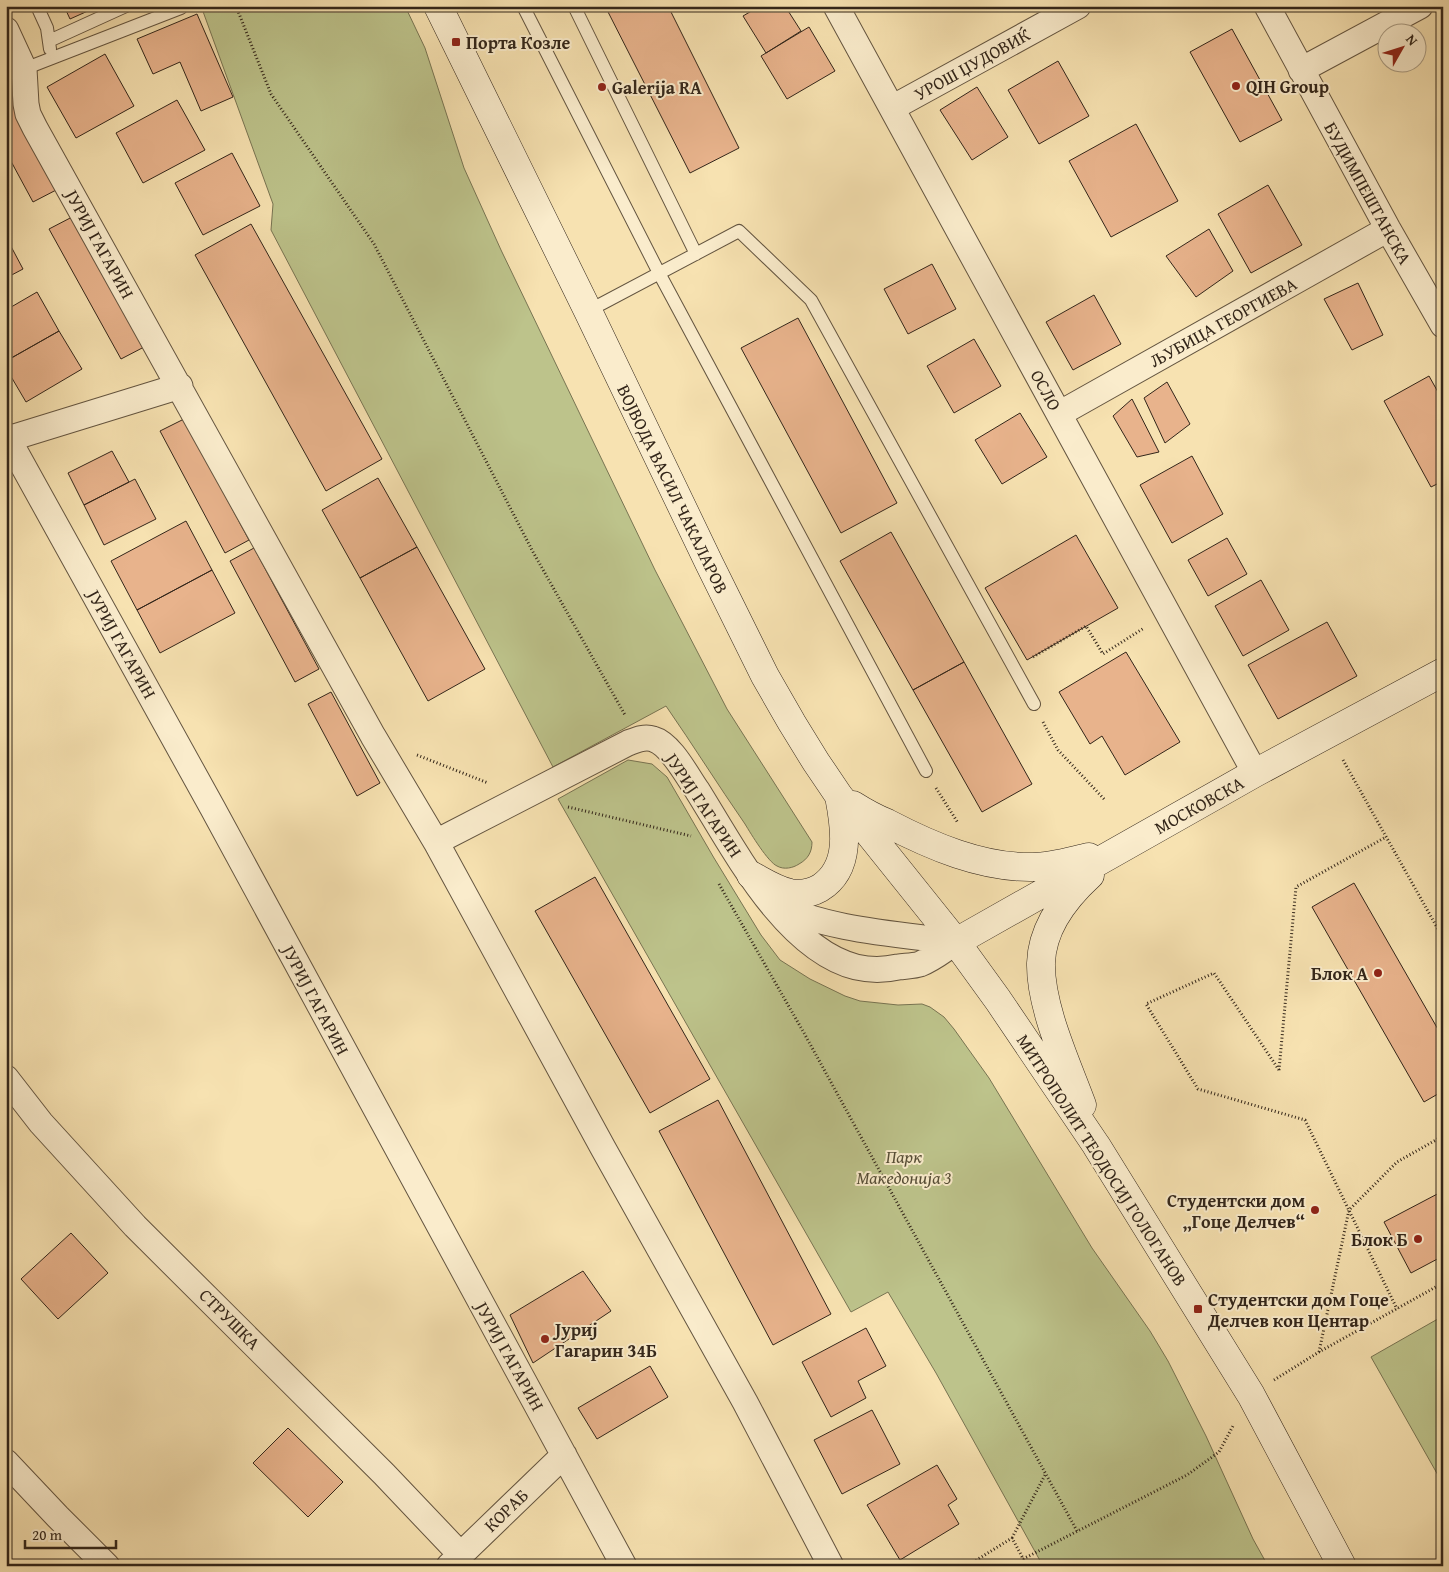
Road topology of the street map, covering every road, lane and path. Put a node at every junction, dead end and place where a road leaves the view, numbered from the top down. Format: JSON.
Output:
{"nodes":[{"id":1,"x":37,"y":6,"type":"edge"},
{"id":2,"x":126,"y":6,"type":"edge"},
{"id":3,"x":438,"y":6,"type":"edge"},
{"id":4,"x":523,"y":6,"type":"edge"},
{"id":5,"x":574,"y":6,"type":"edge"},
{"id":6,"x":836,"y":6,"type":"edge"},
{"id":7,"x":1078,"y":6,"type":"edge"},
{"id":8,"x":1266,"y":6,"type":"edge"},
{"id":9,"x":1420,"y":6,"type":"edge"},
{"id":10,"x":181,"y":8,"type":"dead end"},
{"id":11,"x":6,"y":30,"type":"edge"},
{"id":12,"x":49,"y":41,"type":"junction"},
{"id":13,"x":51,"y":59,"type":"junction"},
{"id":14,"x":24,"y":69,"type":"junction"},
{"id":15,"x":1301,"y":70,"type":"junction"},
{"id":16,"x":892,"y":108,"type":"junction"},
{"id":17,"x":1388,"y":229,"type":"junction"},
{"id":18,"x":696,"y":254,"type":"junction"},
{"id":19,"x":659,"y":273,"type":"junction"},
{"id":20,"x":588,"y":310,"type":"junction"},
{"id":21,"x":1443,"y":326,"type":"edge"},
{"id":22,"x":180,"y":386,"type":"junction"},
{"id":23,"x":1059,"y":414,"type":"junction"},
{"id":24,"x":7,"y":437,"type":"edge"},
{"id":25,"x":1168,"y":613,"type":"junction"},
{"id":26,"x":1014,"y":668,"type":"junction"},
{"id":27,"x":1443,"y":672,"type":"edge"},
{"id":28,"x":1034,"y":704,"type":"joint"},
{"id":29,"x":1328,"y":734,"type":"junction"},
{"id":30,"x":926,"y":771,"type":"joint"},
{"id":31,"x":1255,"y":773,"type":"junction"},
{"id":32,"x":839,"y":796,"type":"junction"},
{"id":33,"x":1105,"y":800,"type":"dead end"},
{"id":34,"x":961,"y":828,"type":"dead end"},
{"id":35,"x":1386,"y":836,"type":"junction"},
{"id":36,"x":436,"y":842,"type":"junction"},
{"id":37,"x":1118,"y":851,"type":"junction"},
{"id":38,"x":751,"y":875,"type":"junction"},
{"id":39,"x":770,"y":901,"type":"junction"},
{"id":40,"x":1443,"y":938,"type":"edge"},
{"id":41,"x":956,"y":942,"type":"junction"},
{"id":42,"x":6,"y":1078,"type":"edge"},
{"id":43,"x":1443,"y":1136,"type":"edge"},
{"id":44,"x":1096,"y":1145,"type":"junction"},
{"id":45,"x":1349,"y":1210,"type":"junction"},
{"id":46,"x":1443,"y":1283,"type":"edge"},
{"id":47,"x":1397,"y":1309,"type":"junction"},
{"id":48,"x":1319,"y":1352,"type":"junction"},
{"id":49,"x":1251,"y":1395,"type":"junction"},
{"id":50,"x":564,"y":1455,"type":"junction"},
{"id":51,"x":6,"y":1462,"type":"edge"},
{"id":52,"x":1046,"y":1475,"type":"dead end"},
{"id":53,"x":1012,"y":1538,"type":"junction"},
{"id":54,"x":1023,"y":1559,"type":"junction"},
{"id":55,"x":454,"y":1560,"type":"edge"},
{"id":56,"x":107,"y":1566,"type":"edge"},
{"id":57,"x":624,"y":1566,"type":"edge"},
{"id":58,"x":832,"y":1566,"type":"edge"},
{"id":59,"x":967,"y":1566,"type":"edge"},
{"id":60,"x":1027,"y":1566,"type":"edge"},
{"id":61,"x":1342,"y":1566,"type":"edge"}],
"edges":[{"from":1,"to":12,"type":"lane"},
{"from":2,"to":12,"type":"lane"},
{"from":3,"to":20,"type":"street","name":"ВОЈВОДА ВАСИЛ ЧАКАЛАРОВ"},
{"from":4,"to":19,"type":"lane"},
{"from":5,"to":18,"type":"lane"},
{"from":6,"to":16,"type":"street","name":"ОСЛО"},
{"from":7,"to":16,"type":"street","name":"УРОШ ЏУДОВИЌ"},
{"from":8,"to":15,"type":"street","name":"БУДИМПЕШТАНСКА"},
{"from":9,"to":15,"type":"street"},
{"from":10,"to":13,"type":"lane"},
{"from":11,"to":14,"type":"street","name":"ЈУРИЈ ГАГАРИН"},
{"from":12,"to":13,"type":"lane"},
{"from":13,"to":14,"type":"lane"},
{"from":14,"to":22,"type":"street","name":"ЈУРИЈ ГАГАРИН"},
{"from":15,"to":17,"type":"street","name":"БУДИМПЕШТАНСКА"},
{"from":16,"to":23,"type":"street","name":"ОСЛО"},
{"from":17,"to":21,"type":"street","name":"БУДИМПЕШТАНСКА"},
{"from":17,"to":23,"type":"street","name":"ЉУБИЦА ГЕОРГИЕВА"},
{"from":18,"to":19,"type":"lane"},
{"from":18,"to":26,"type":"lane"},
{"from":19,"to":20,"type":"lane"},
{"from":19,"to":30,"type":"lane"},
{"from":20,"to":32,"type":"street","name":"ВОЈВОДА ВАСИЛ ЧАКАЛАРОВ"},
{"from":22,"to":24,"type":"street"},
{"from":22,"to":36,"type":"street","name":"ЈУРИЈ ГАГАРИН"},
{"from":23,"to":25,"type":"street","name":"ОСЛО"},
{"from":24,"to":50,"type":"street","name":"ЈУРИЈ ГАГАРИН"},
{"from":25,"to":26,"type":"path"},
{"from":25,"to":31,"type":"street","name":"ОСЛО"},
{"from":26,"to":28,"type":"lane"},
{"from":27,"to":29,"type":"street","name":"МОСКОВСКА"},
{"from":28,"to":33,"type":"path"},
{"from":29,"to":31,"type":"street","name":"МОСКОВСКА"},
{"from":29,"to":35,"type":"path"},
{"from":30,"to":34,"type":"path"},
{"from":31,"to":37,"type":"street","name":"МОСКОВСКА"},
{"from":32,"to":37,"type":"street"},
{"from":32,"to":38,"type":"street"},
{"from":32,"to":41,"type":"street","name":"ВОЈВОДА ВАСИЛ ЧАКАЛАРОВ"},
{"from":35,"to":40,"type":"path"},
{"from":35,"to":45,"type":"path"},
{"from":36,"to":38,"type":"street","name":"ЈУРИЈ ГАГАРИН"},
{"from":36,"to":58,"type":"street","name":"ЈУРИЈ ГАГАРИН"},
{"from":37,"to":41,"type":"street","name":"МОСКОВСКА"},
{"from":37,"to":44,"type":"street"},
{"from":38,"to":39,"type":"street","name":"ЈУРИЈ ГАГАРИН"},
{"from":39,"to":41,"type":"street","name":"ЈУРИЈ ГАГАРИН"},
{"from":39,"to":41,"type":"street","name":"ЈУРИЈ ГАГАРИН"},
{"from":41,"to":44,"type":"street","name":"МИТРОПОЛИТ ТЕОДОСИЈ ГОЛОГАНОВ"},
{"from":42,"to":55,"type":"street","name":"СТРУШКА"},
{"from":43,"to":45,"type":"path"},
{"from":44,"to":49,"type":"street","name":"МИТРОПОЛИТ ТЕОДОСИЈ ГОЛОГАНОВ"},
{"from":45,"to":47,"type":"path"},
{"from":45,"to":48,"type":"path"},
{"from":46,"to":47,"type":"path"},
{"from":47,"to":48,"type":"path"},
{"from":48,"to":49,"type":"path"},
{"from":49,"to":54,"type":"path"},
{"from":49,"to":61,"type":"street","name":"МИТРОПОЛИТ ТЕОДОСИЈ ГОЛОГАНОВ"},
{"from":50,"to":55,"type":"street","name":"КОРАБ"},
{"from":50,"to":57,"type":"street","name":"ЈУРИЈ ГАГАРИН"},
{"from":51,"to":56,"type":"street"},
{"from":52,"to":53,"type":"path"},
{"from":53,"to":54,"type":"path"},
{"from":53,"to":59,"type":"path"},
{"from":54,"to":60,"type":"path"}]}
